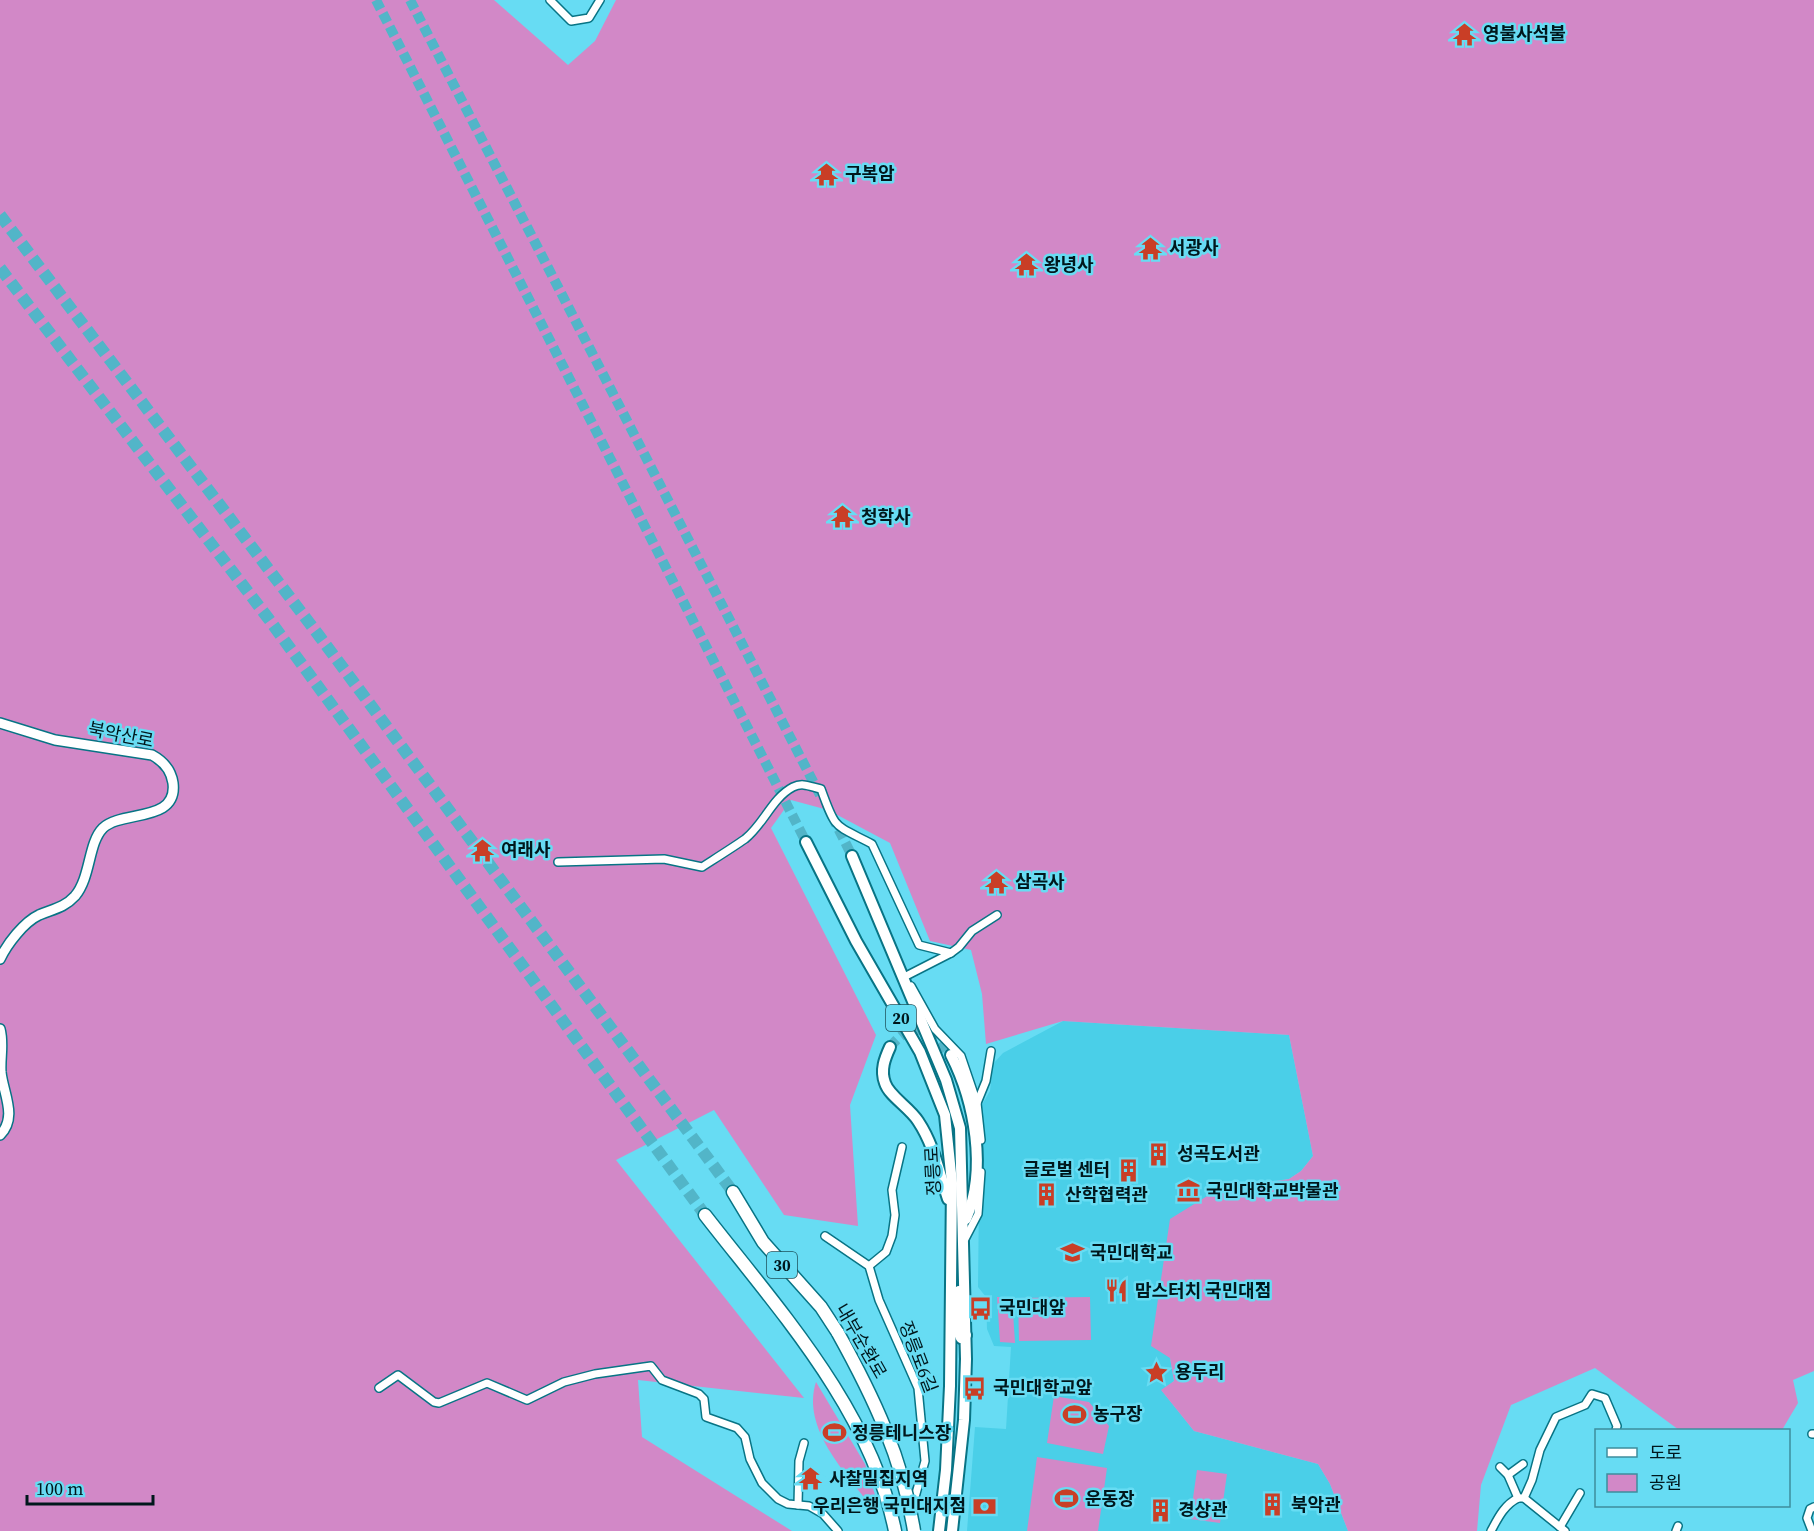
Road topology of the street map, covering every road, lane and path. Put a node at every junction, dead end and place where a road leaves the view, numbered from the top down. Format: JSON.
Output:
{"nodes":[{"id":1,"x":550,"y":0,"type":"edge"},
{"id":2,"x":600,"y":0,"type":"edge"},
{"id":3,"x":0,"y":723,"type":"edge"},
{"id":4,"x":806,"y":842,"type":"tunnel mouth"},
{"id":5,"x":852,"y":856,"type":"tunnel mouth"},
{"id":6,"x":558,"y":862,"type":"dead end"},
{"id":7,"x":873,"y":909,"type":"junction"},
{"id":8,"x":997,"y":915,"type":"dead end"},
{"id":9,"x":951,"y":953,"type":"junction"},
{"id":10,"x":0,"y":959,"type":"edge"},
{"id":11,"x":906,"y":976,"type":"junction"},
{"id":12,"x":0,"y":1029,"type":"edge"},
{"id":13,"x":890,"y":1047,"type":"tunnel mouth"},
{"id":14,"x":991,"y":1051,"type":"dead end"},
{"id":15,"x":951,"y":1055,"type":"tunnel mouth"},
{"id":16,"x":977,"y":1103,"type":"junction"},
{"id":17,"x":0,"y":1135,"type":"edge"},
{"id":18,"x":902,"y":1147,"type":"dead end"},
{"id":19,"x":733,"y":1192,"type":"tunnel mouth"},
{"id":20,"x":951,"y":1208,"type":"junction"},
{"id":21,"x":705,"y":1215,"type":"tunnel mouth"},
{"id":22,"x":964,"y":1222,"type":"junction"},
{"id":23,"x":825,"y":1236,"type":"dead end"},
{"id":24,"x":965,"y":1239,"type":"junction"},
{"id":25,"x":950,"y":1261,"type":"junction"},
{"id":26,"x":868,"y":1266,"type":"junction"},
{"id":27,"x":966,"y":1335,"type":"junction"},
{"id":28,"x":379,"y":1388,"type":"dead end"},
{"id":29,"x":1616,"y":1429,"type":"edge"},
{"id":30,"x":804,"y":1443,"type":"dead end"},
{"id":31,"x":1523,"y":1464,"type":"dead end"},
{"id":32,"x":1500,"y":1467,"type":"dead end"},
{"id":33,"x":1508,"y":1475,"type":"junction"},
{"id":34,"x":1580,"y":1494,"type":"dead end"},
{"id":35,"x":1521,"y":1498,"type":"junction"},
{"id":36,"x":798,"y":1505,"type":"junction"},
{"id":37,"x":1814,"y":1507,"type":"edge"},
{"id":38,"x":1563,"y":1529,"type":"edge"},
{"id":39,"x":838,"y":1531,"type":"edge"},
{"id":40,"x":895,"y":1531,"type":"edge"},
{"id":41,"x":907,"y":1531,"type":"edge"},
{"id":42,"x":914,"y":1531,"type":"edge"},
{"id":43,"x":939,"y":1531,"type":"edge"},
{"id":44,"x":952,"y":1531,"type":"edge"},
{"id":45,"x":1491,"y":1531,"type":"edge"},
{"id":46,"x":1812,"y":1531,"type":"edge"}],
"edges":[{"from":1,"to":2,"type":"street"},
{"from":3,"to":10,"type":"street","name":"북악산로"},
{"from":4,"to":20,"type":"main road","name":"정릉로","number":"20"},
{"from":5,"to":7,"type":"main road","name":"정릉로","number":"20"},
{"from":6,"to":9,"type":"street"},
{"from":7,"to":11,"type":"street","name":"정릉로"},
{"from":7,"to":22,"type":"main road","name":"정릉로","number":"20"},
{"from":8,"to":9,"type":"street"},
{"from":9,"to":11,"type":"street"},
{"from":11,"to":16,"type":"street","name":"정릉로"},
{"from":12,"to":17,"type":"street"},
{"from":13,"to":20,"type":"main road"},
{"from":14,"to":16,"type":"street","name":"정릉로"},
{"from":15,"to":22,"type":"main road"},
{"from":16,"to":24,"type":"street","name":"정릉로"},
{"from":18,"to":26,"type":"street"},
{"from":19,"to":42,"type":"highway","name":"내부순환로","number":"30","bridge":true},
{"from":20,"to":25,"type":"main road","name":"정릉로","number":"20"},
{"from":21,"to":40,"type":"highway","number":"30"},
{"from":22,"to":24,"type":"main road","name":"정릉로","number":"20"},
{"from":23,"to":26,"type":"street"},
{"from":24,"to":27,"type":"main road","name":"정릉로","number":"20"},
{"from":25,"to":27,"type":"main road"},
{"from":25,"to":43,"type":"main road","name":"정릉로","number":"20"},
{"from":26,"to":41,"type":"street","name":"정릉로6길"},
{"from":27,"to":44,"type":"main road","name":"정릉로","number":"20"},
{"from":28,"to":36,"type":"street"},
{"from":29,"to":35,"type":"street"},
{"from":30,"to":36,"type":"street"},
{"from":31,"to":33,"type":"street"},
{"from":32,"to":33,"type":"street"},
{"from":33,"to":35,"type":"street"},
{"from":34,"to":38,"type":"street"},
{"from":35,"to":38,"type":"street"},
{"from":35,"to":45,"type":"street"},
{"from":36,"to":39,"type":"street"},
{"from":37,"to":46,"type":"street"}]}
